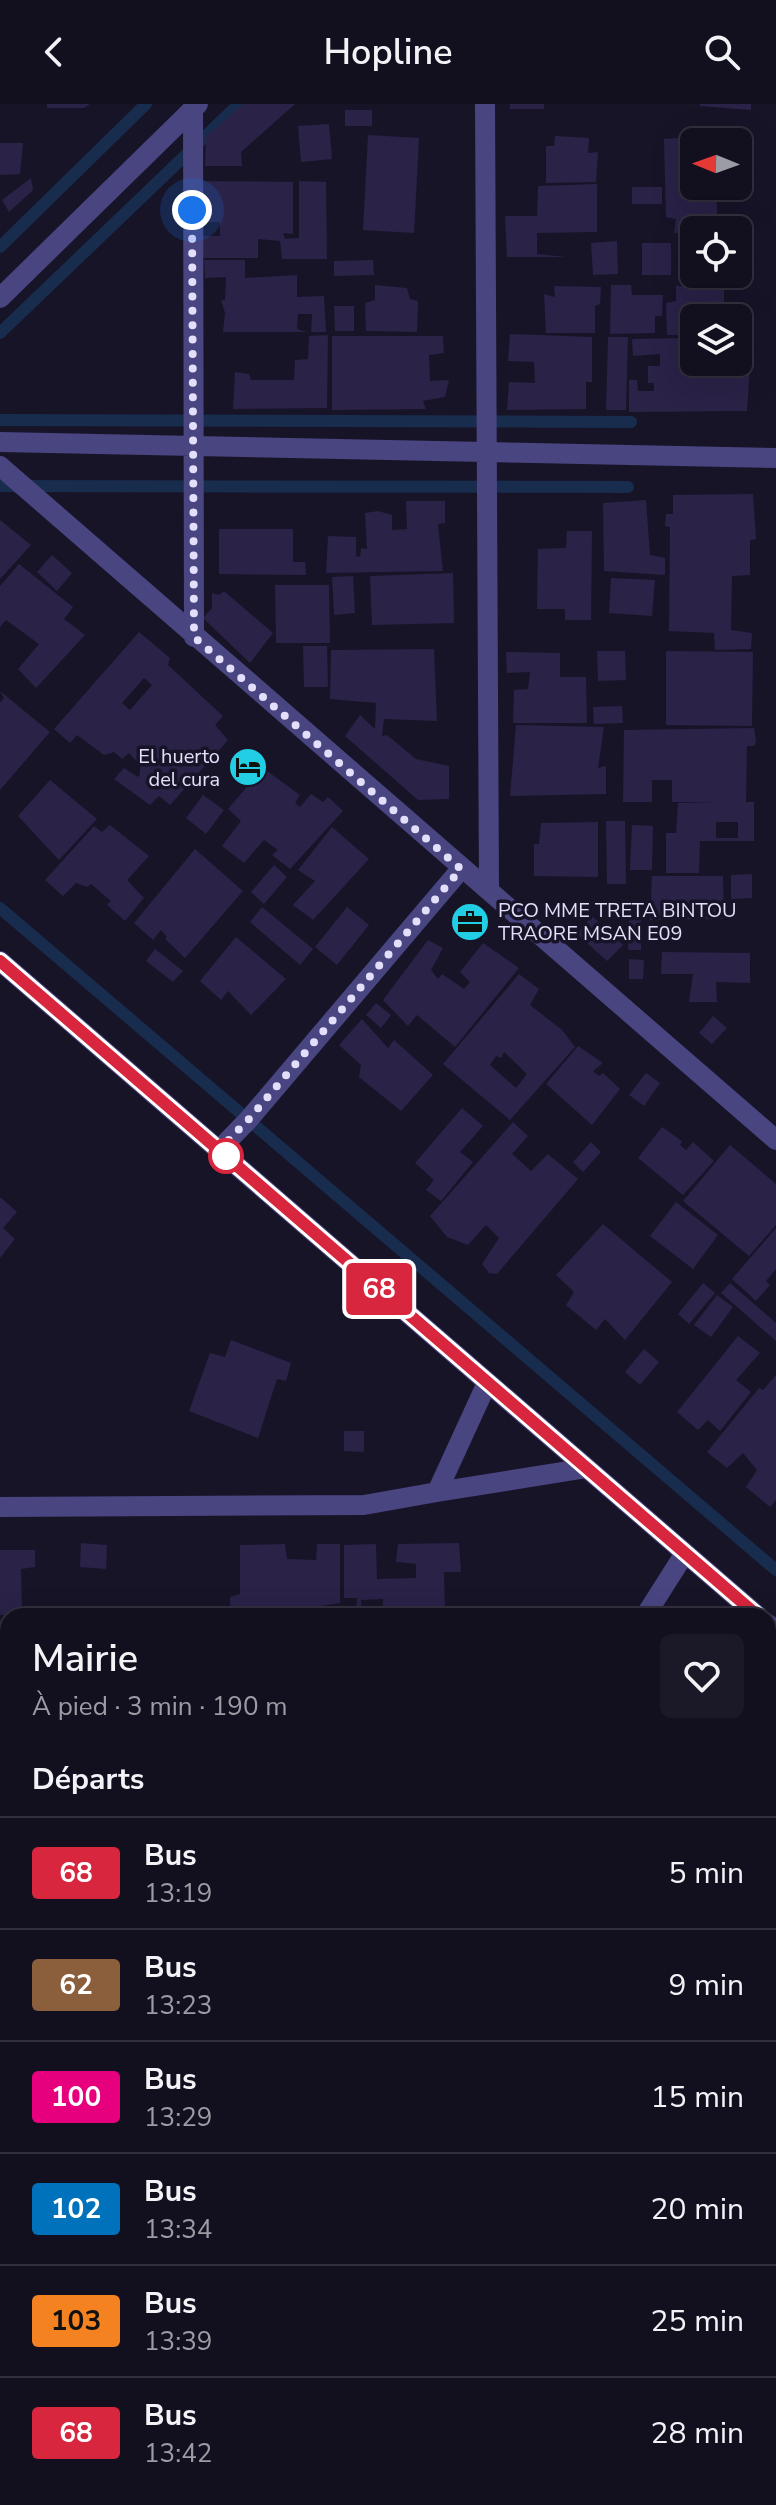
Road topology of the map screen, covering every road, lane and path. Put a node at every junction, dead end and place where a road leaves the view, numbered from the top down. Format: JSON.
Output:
{"nodes":[{"id":1,"x":485,"y":104,"type":"edge"},
{"id":2,"x":195,"y":106,"type":"edge"},
{"id":3,"x":0,"y":298,"type":"edge"},
{"id":4,"x":0,"y":442,"type":"edge"},
{"id":5,"x":195,"y":446,"type":"junction"},
{"id":6,"x":489,"y":455,"type":"junction"},
{"id":7,"x":776,"y":458,"type":"edge"},
{"id":8,"x":0,"y":466,"type":"edge"},
{"id":9,"x":194,"y":637,"type":"junction"},
{"id":10,"x":461,"y":869,"type":"junction"},
{"id":11,"x":489,"y":887,"type":"junction"},
{"id":12,"x":0,"y":961,"type":"edge"},
{"id":13,"x":776,"y":1140,"type":"edge"},
{"id":14,"x":219,"y":1150,"type":"junction"},
{"id":15,"x":487,"y":1383,"type":"junction"},
{"id":16,"x":587,"y":1468,"type":"junction"},
{"id":17,"x":437,"y":1492,"type":"junction"},
{"id":18,"x":0,"y":1507,"type":"edge"},
{"id":19,"x":685,"y":1553,"type":"junction"},
{"id":20,"x":650,"y":1608,"type":"edge"},
{"id":21,"x":749,"y":1608,"type":"edge"}],
"edges":[{"from":1,"to":6,"type":"street"},
{"from":2,"to":3,"type":"street"},
{"from":2,"to":5,"type":"street"},
{"from":4,"to":5,"type":"street"},
{"from":5,"to":6,"type":"street"},
{"from":5,"to":9,"type":"street"},
{"from":6,"to":7,"type":"street"},
{"from":6,"to":11,"type":"street"},
{"from":8,"to":9,"type":"street"},
{"from":9,"to":10,"type":"street"},
{"from":10,"to":11,"type":"street"},
{"from":10,"to":14,"type":"street"},
{"from":11,"to":13,"type":"street"},
{"from":12,"to":14,"type":"street"},
{"from":14,"to":15,"type":"street"},
{"from":15,"to":16,"type":"street"},
{"from":15,"to":17,"type":"street"},
{"from":16,"to":17,"type":"street"},
{"from":16,"to":19,"type":"street"},
{"from":17,"to":18,"type":"street"},
{"from":19,"to":20,"type":"street"},
{"from":19,"to":21,"type":"street"}]}
